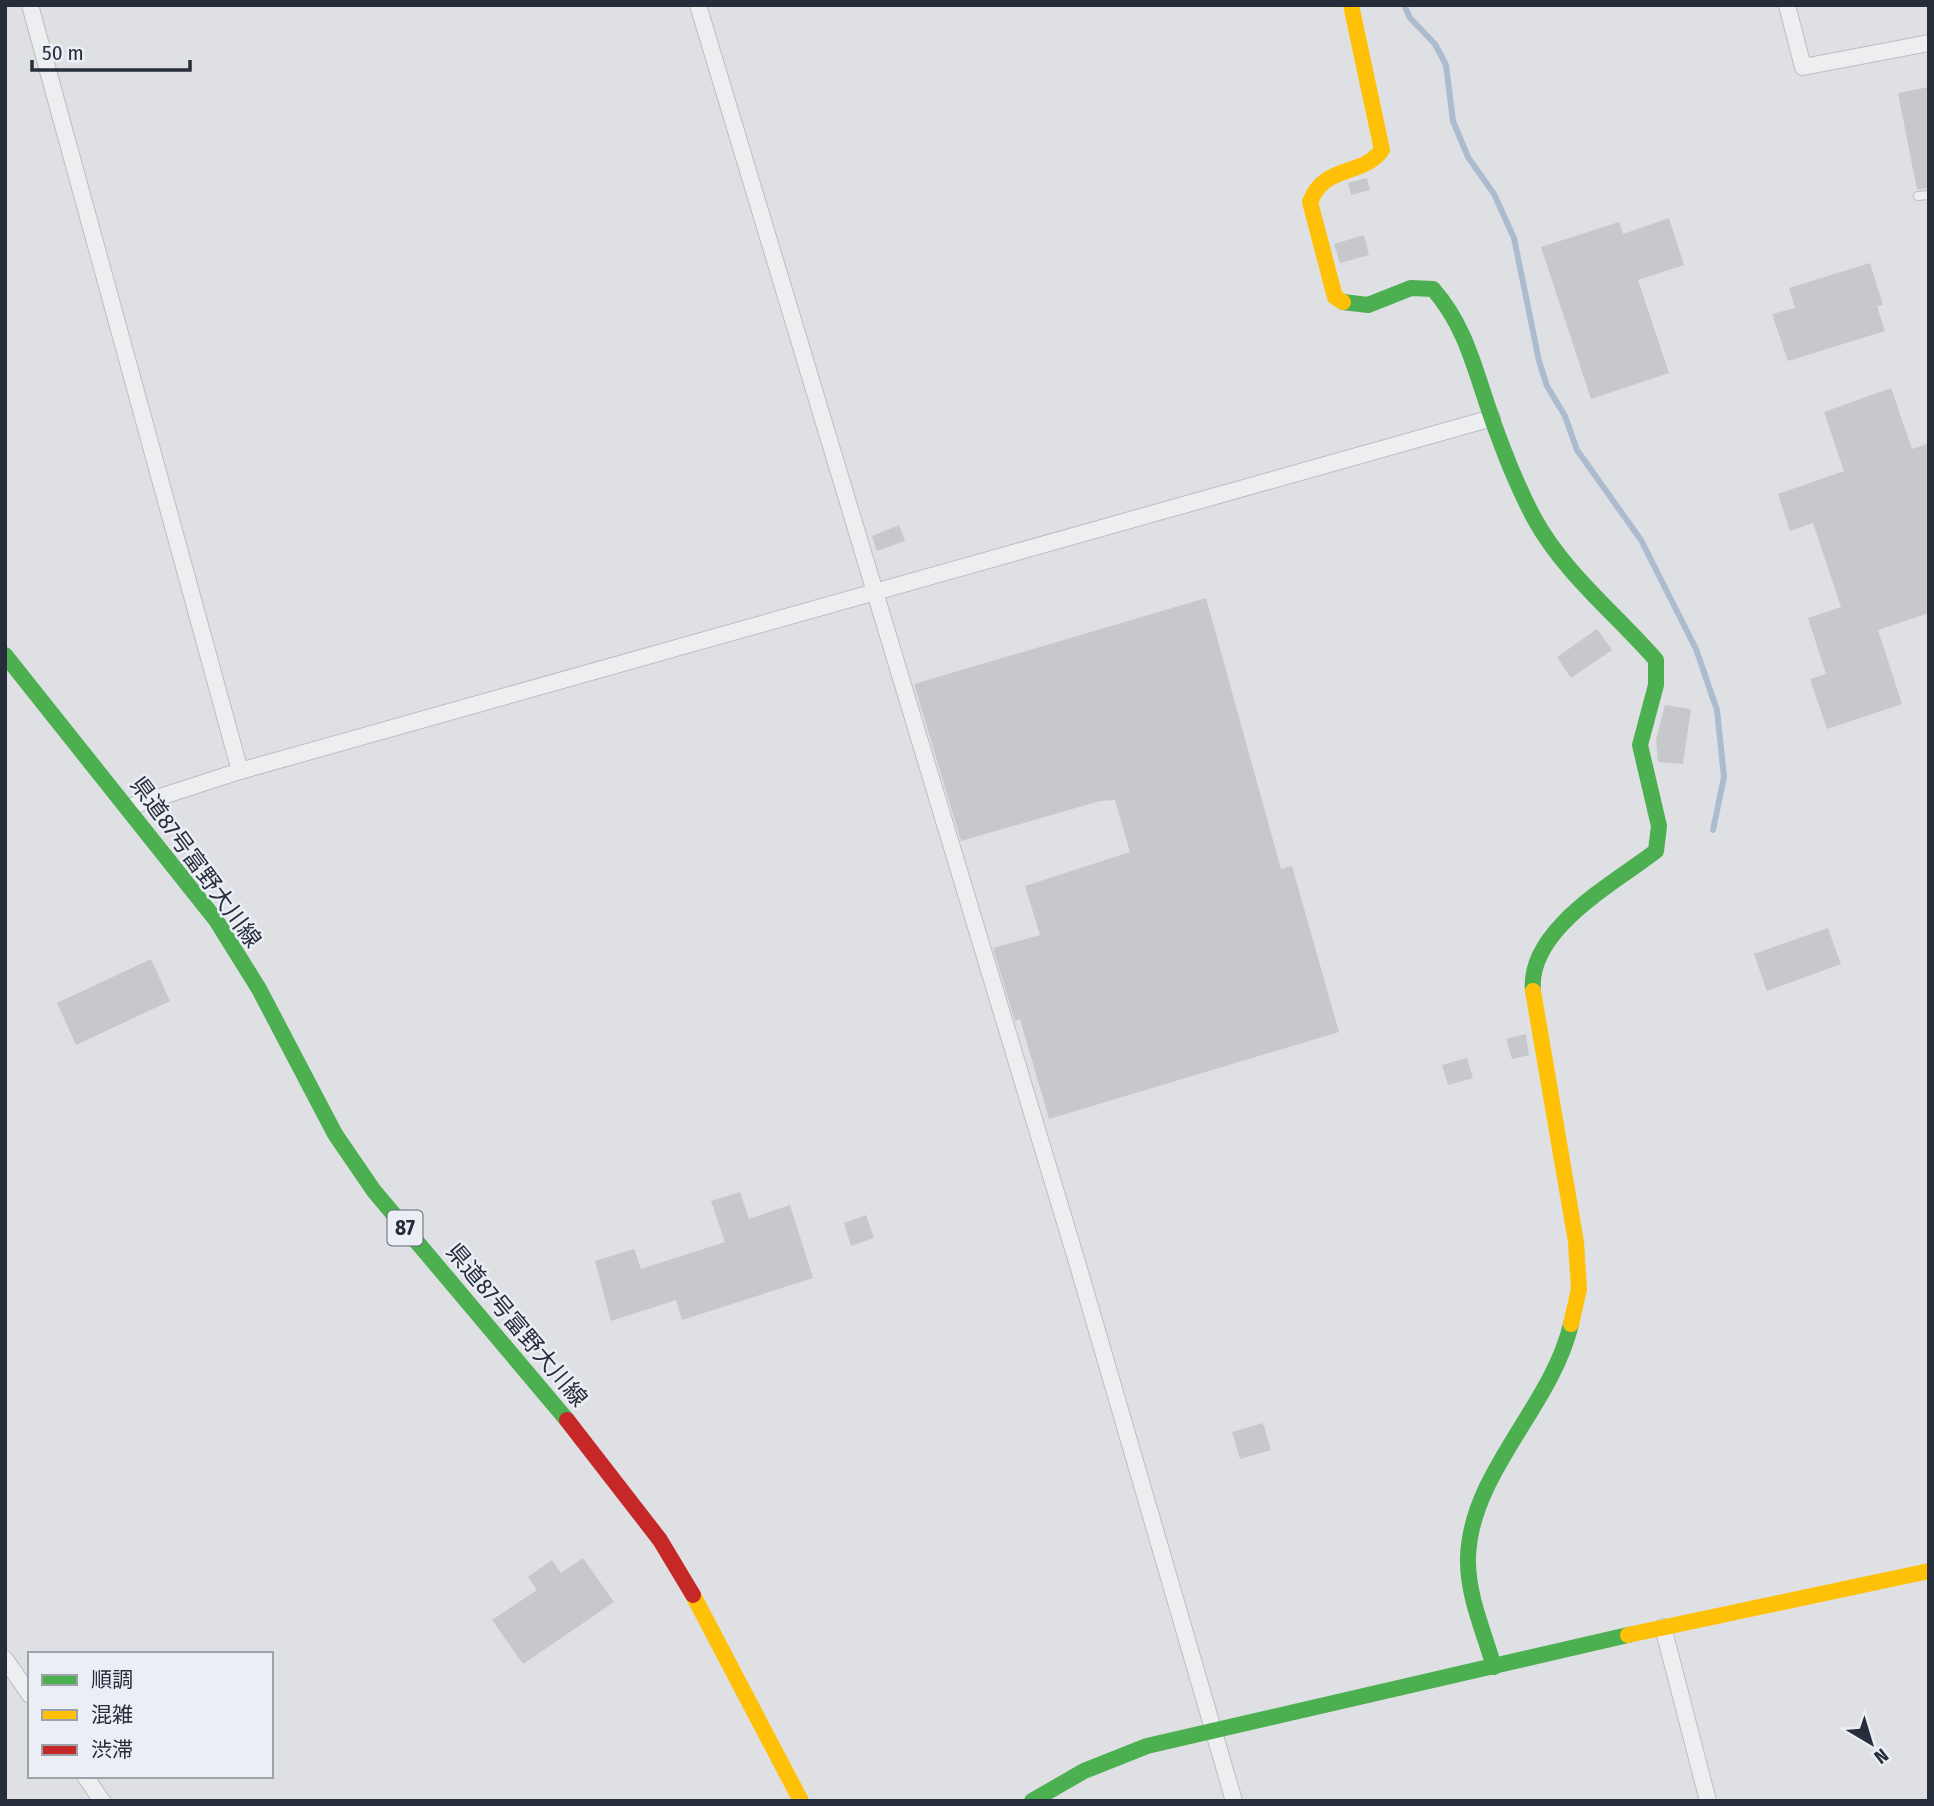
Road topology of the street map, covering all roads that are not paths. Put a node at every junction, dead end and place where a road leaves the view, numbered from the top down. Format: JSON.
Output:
{"nodes":[{"id":1,"x":30,"y":5,"type":"edge"},
{"id":2,"x":698,"y":5,"type":"edge"},
{"id":3,"x":1351,"y":5,"type":"edge"},
{"id":4,"x":1787,"y":5,"type":"edge"},
{"id":5,"x":1929,"y":43,"type":"edge"},
{"id":6,"x":1929,"y":195,"type":"edge"},
{"id":7,"x":1918,"y":196,"type":"dead end"},
{"id":8,"x":1492,"y":418,"type":"junction"},
{"id":9,"x":876,"y":592,"type":"junction"},
{"id":10,"x":5,"y":655,"type":"edge"},
{"id":11,"x":240,"y":771,"type":"junction"},
{"id":12,"x":129,"y":807,"type":"junction"},
{"id":13,"x":1929,"y":1572,"type":"edge"},
{"id":14,"x":1663,"y":1627,"type":"junction"},
{"id":15,"x":5,"y":1659,"type":"edge"},
{"id":16,"x":1494,"y":1667,"type":"junction"},
{"id":17,"x":28,"y":1692,"type":"edge"},
{"id":18,"x":1213,"y":1729,"type":"junction"},
{"id":19,"x":86,"y":1778,"type":"edge"},
{"id":20,"x":102,"y":1801,"type":"edge"},
{"id":21,"x":801,"y":1801,"type":"edge"},
{"id":22,"x":1032,"y":1801,"type":"edge"},
{"id":23,"x":1234,"y":1801,"type":"edge"},
{"id":24,"x":1708,"y":1801,"type":"edge"}],
"edges":[{"from":1,"to":11,"type":"street"},
{"from":2,"to":9,"type":"street"},
{"from":3,"to":8,"type":"street"},
{"from":4,"to":5,"type":"street"},
{"from":6,"to":7,"type":"lane"},
{"from":8,"to":9,"type":"street"},
{"from":8,"to":16,"type":"street"},
{"from":9,"to":11,"type":"street"},
{"from":9,"to":18,"type":"street"},
{"from":10,"to":12,"type":"street","name":"県道87号富野大川線","number":"87"},
{"from":11,"to":12,"type":"street"},
{"from":12,"to":21,"type":"street","name":"県道87号富野大川線","number":"87"},
{"from":13,"to":14,"type":"street"},
{"from":14,"to":16,"type":"street"},
{"from":14,"to":24,"type":"street"},
{"from":15,"to":17,"type":"street"},
{"from":16,"to":18,"type":"street"},
{"from":18,"to":22,"type":"street"},
{"from":18,"to":23,"type":"street"},
{"from":19,"to":20,"type":"street"}]}
